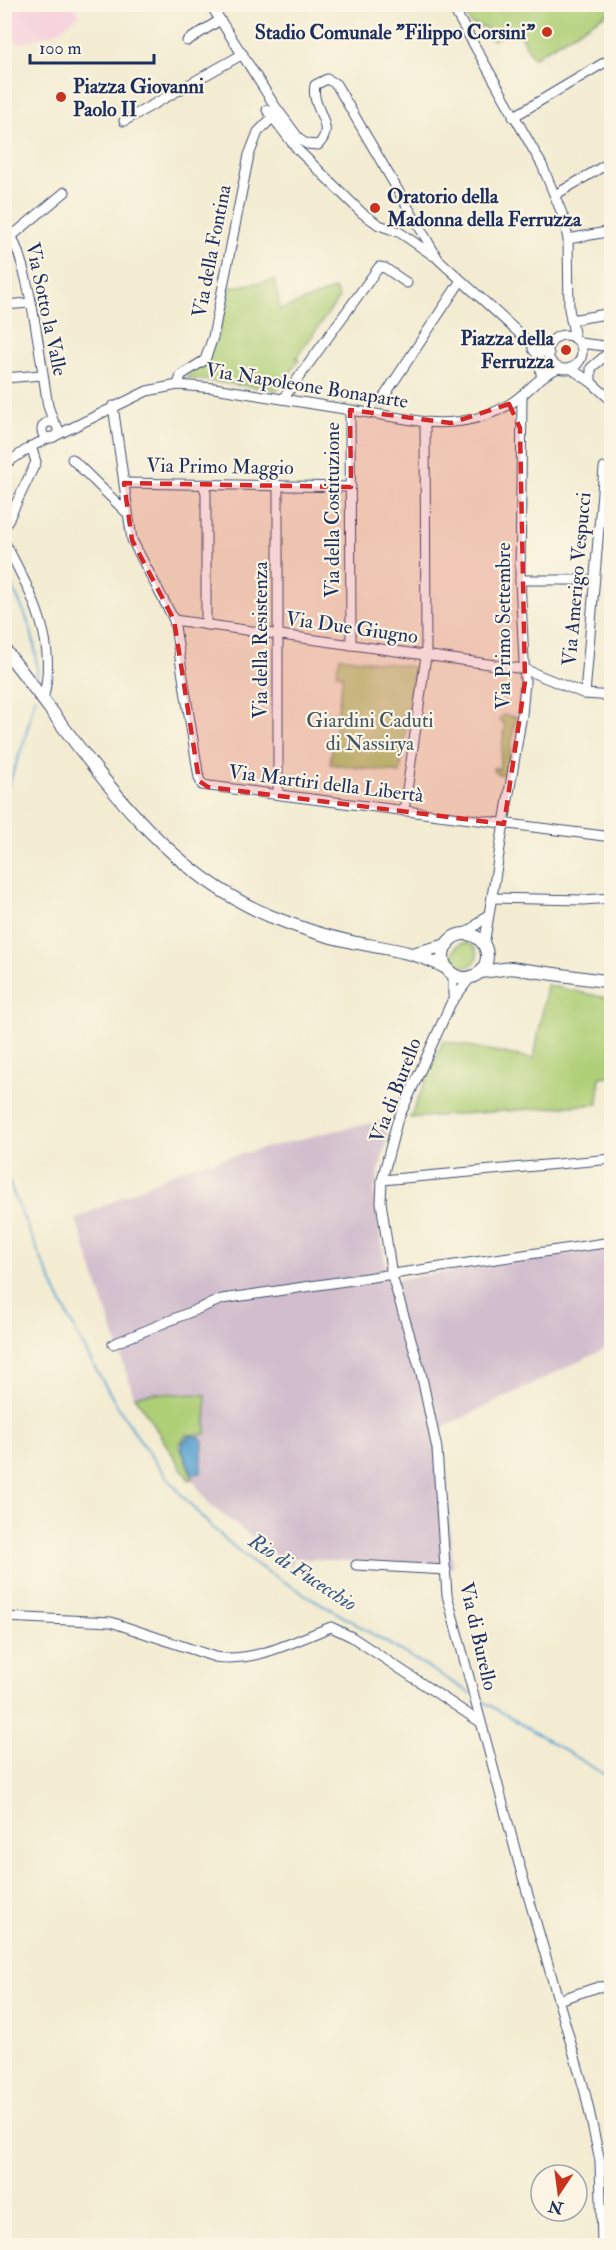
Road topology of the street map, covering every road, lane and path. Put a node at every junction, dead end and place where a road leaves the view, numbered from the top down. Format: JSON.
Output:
{"nodes":[{"id":1,"x":210,"y":4,"type":"edge"},
{"id":2,"x":451,"y":4,"type":"edge"},
{"id":3,"x":220,"y":20,"type":"junction"},
{"id":4,"x":187,"y":41,"type":"dead end"},
{"id":5,"x":243,"y":54,"type":"junction"},
{"id":6,"x":612,"y":58,"type":"edge"},
{"id":7,"x":513,"y":117,"type":"junction"},
{"id":8,"x":124,"y":121,"type":"dead end"},
{"id":9,"x":612,"y":161,"type":"edge"},
{"id":10,"x":65,"y":192,"type":"dead end"},
{"id":11,"x":555,"y":195,"type":"junction"},
{"id":12,"x":4,"y":221,"type":"edge"},
{"id":13,"x":612,"y":231,"type":"edge"},
{"id":14,"x":13,"y":235,"type":"junction"},
{"id":15,"x":568,"y":239,"type":"junction"},
{"id":16,"x":438,"y":259,"type":"junction"},
{"id":17,"x":460,"y":282,"type":"junction"},
{"id":18,"x":407,"y":283,"type":"dead end"},
{"id":19,"x":30,"y":303,"type":"junction"},
{"id":20,"x":4,"y":305,"type":"edge"},
{"id":21,"x":568,"y":309,"type":"junction"},
{"id":22,"x":612,"y":313,"type":"edge"},
{"id":23,"x":571,"y":320,"type":"junction"},
{"id":24,"x":558,"y":336,"type":"junction"},
{"id":25,"x":577,"y":341,"type":"junction"},
{"id":26,"x":531,"y":344,"type":"junction"},
{"id":27,"x":550,"y":344,"type":"junction"},
{"id":28,"x":610,"y":352,"type":"edge"},
{"id":29,"x":549,"y":356,"type":"junction"},
{"id":30,"x":580,"y":359,"type":"junction"},
{"id":31,"x":565,"y":368,"type":"junction"},
{"id":32,"x":541,"y":374,"type":"junction"},
{"id":33,"x":42,"y":375,"type":"junction"},
{"id":34,"x":4,"y":378,"type":"edge"},
{"id":35,"x":591,"y":382,"type":"junction"},
{"id":36,"x":178,"y":385,"type":"junction"},
{"id":37,"x":530,"y":388,"type":"junction"},
{"id":38,"x":522,"y":395,"type":"junction"},
{"id":39,"x":284,"y":399,"type":"junction"},
{"id":40,"x":381,"y":401,"type":"dead end"},
{"id":41,"x":612,"y":402,"type":"edge"},
{"id":42,"x":509,"y":404,"type":"junction"},
{"id":43,"x":114,"y":406,"type":"junction"},
{"id":44,"x":350,"y":410,"type":"junction"},
{"id":45,"x":425,"y":422,"type":"junction"},
{"id":46,"x":77,"y":423,"type":"junction"},
{"id":47,"x":49,"y":424,"type":"junction"},
{"id":48,"x":520,"y":428,"type":"junction"},
{"id":49,"x":53,"y":436,"type":"junction"},
{"id":50,"x":32,"y":446,"type":"junction"},
{"id":51,"x":72,"y":459,"type":"dead end"},
{"id":52,"x":4,"y":465,"type":"edge"},
{"id":53,"x":604,"y":468,"type":"dead end"},
{"id":54,"x":124,"y":483,"type":"junction"},
{"id":55,"x":203,"y":483,"type":"junction"},
{"id":56,"x":278,"y":485,"type":"junction"},
{"id":57,"x":351,"y":487,"type":"junction"},
{"id":58,"x":126,"y":512,"type":"junction"},
{"id":59,"x":4,"y":529,"type":"edge"},
{"id":60,"x":4,"y":540,"type":"edge"},
{"id":61,"x":520,"y":580,"type":"junction"},
{"id":62,"x":594,"y":580,"type":"junction"},
{"id":63,"x":174,"y":620,"type":"junction"},
{"id":64,"x":206,"y":625,"type":"junction"},
{"id":65,"x":278,"y":635,"type":"junction"},
{"id":66,"x":351,"y":645,"type":"junction"},
{"id":67,"x":4,"y":649,"type":"edge"},
{"id":68,"x":426,"y":656,"type":"junction"},
{"id":69,"x":524,"y":669,"type":"junction"},
{"id":70,"x":585,"y":694,"type":"junction"},
{"id":71,"x":612,"y":696,"type":"edge"},
{"id":72,"x":45,"y":702,"type":"junction"},
{"id":73,"x":278,"y":794,"type":"junction"},
{"id":74,"x":404,"y":811,"type":"junction"},
{"id":75,"x":504,"y":824,"type":"junction"},
{"id":76,"x":612,"y":837,"type":"edge"},
{"id":77,"x":492,"y":898,"type":"junction"},
{"id":78,"x":612,"y":898,"type":"edge"},
{"id":79,"x":488,"y":914,"type":"junction"},
{"id":80,"x":457,"y":936,"type":"junction"},
{"id":81,"x":447,"y":945,"type":"junction"},
{"id":82,"x":485,"y":948,"type":"junction"},
{"id":83,"x":415,"y":953,"type":"junction"},
{"id":84,"x":511,"y":968,"type":"junction"},
{"id":85,"x":450,"y":972,"type":"junction"},
{"id":86,"x":612,"y":973,"type":"edge"},
{"id":87,"x":562,"y":974,"type":"junction"},
{"id":88,"x":475,"y":975,"type":"junction"},
{"id":89,"x":612,"y":982,"type":"edge"},
{"id":90,"x":451,"y":1003,"type":"junction"},
{"id":91,"x":612,"y":1160,"type":"edge"},
{"id":92,"x":382,"y":1180,"type":"junction"},
{"id":93,"x":612,"y":1242,"type":"edge"},
{"id":94,"x":393,"y":1276,"type":"junction"},
{"id":95,"x":113,"y":1344,"type":"dead end"},
{"id":96,"x":356,"y":1565,"type":"dead end"},
{"id":97,"x":446,"y":1570,"type":"junction"},
{"id":98,"x":4,"y":1617,"type":"edge"},
{"id":99,"x":480,"y":1722,"type":"junction"},
{"id":100,"x":612,"y":1986,"type":"edge"},
{"id":101,"x":558,"y":2000,"type":"junction"},
{"id":102,"x":602,"y":2246,"type":"edge"}],
"edges":[{"from":1,"to":3,"type":"street"},
{"from":2,"to":7,"type":"street"},
{"from":3,"to":4,"type":"street"},
{"from":3,"to":5,"type":"street"},
{"from":5,"to":8,"type":"street"},
{"from":5,"to":16,"type":"street"},
{"from":6,"to":7,"type":"street"},
{"from":7,"to":11,"type":"street"},
{"from":9,"to":11,"type":"street"},
{"from":10,"to":14,"type":"street"},
{"from":11,"to":15,"type":"street"},
{"from":12,"to":14,"type":"street","name":"Via Sotto la Valle"},
{"from":13,"to":15,"type":"street"},
{"from":14,"to":19,"type":"street","name":"Via Sotto la Valle"},
{"from":15,"to":21,"type":"street"},
{"from":16,"to":17,"type":"street"},
{"from":16,"to":36,"type":"street","name":"Via della Fontina"},
{"from":17,"to":26,"type":"street"},
{"from":17,"to":40,"type":"street"},
{"from":18,"to":39,"type":"street"},
{"from":19,"to":20,"type":"street"},
{"from":19,"to":33,"type":"street","name":"Via Sotto la Valle"},
{"from":21,"to":23,"type":"street"},
{"from":21,"to":24,"type":"street"},
{"from":22,"to":23,"type":"street"},
{"from":23,"to":25,"type":"street"},
{"from":24,"to":25,"type":"street"},
{"from":24,"to":27,"type":"street"},
{"from":25,"to":28,"type":"street"},
{"from":25,"to":30,"type":"street"},
{"from":26,"to":27,"type":"street"},
{"from":26,"to":29,"type":"street"},
{"from":26,"to":32,"type":"street"},
{"from":27,"to":29,"type":"street"},
{"from":28,"to":30,"type":"street"},
{"from":28,"to":35,"type":"street"},
{"from":29,"to":31,"type":"street"},
{"from":29,"to":32,"type":"street","name":"Via Napoleone Bonaparte"},
{"from":30,"to":31,"type":"street"},
{"from":30,"to":35,"type":"street"},
{"from":31,"to":35,"type":"street"},
{"from":31,"to":37,"type":"street","name":"Via Napoleone Bonaparte"},
{"from":32,"to":37,"type":"street","name":"Via Napoleone Bonaparte"},
{"from":33,"to":34,"type":"street"},
{"from":33,"to":47,"type":"street","name":"Via Sotto la Valle"},
{"from":35,"to":41,"type":"street"},
{"from":36,"to":39,"type":"street","name":"Via Napoleone Bonaparte"},
{"from":36,"to":43,"type":"street","name":"Via Napoleone Bonaparte"},
{"from":37,"to":38,"type":"street","name":"Via Napoleone Bonaparte"},
{"from":38,"to":42,"type":"street","name":"Via Napoleone Bonaparte"},
{"from":38,"to":48,"type":"street","name":"Via Primo Settembre"},
{"from":39,"to":44,"type":"street","name":"Via Napoleone Bonaparte"},
{"from":42,"to":45,"type":"street","name":"Via Napoleone Bonaparte"},
{"from":42,"to":48,"type":"street","name":"Via Primo Settembre"},
{"from":43,"to":46,"type":"street","name":"Via Napoleone Bonaparte"},
{"from":43,"to":54,"type":"street"},
{"from":44,"to":45,"type":"street","name":"Via Napoleone Bonaparte"},
{"from":44,"to":57,"type":"street","name":"Via della Costituzione"},
{"from":45,"to":68,"type":"street"},
{"from":46,"to":47,"type":"street","name":"Via Napoleone Bonaparte"},
{"from":46,"to":49,"type":"street","name":"Via Napoleone Bonaparte"},
{"from":47,"to":49,"type":"street"},
{"from":47,"to":49,"type":"street"},
{"from":47,"to":50,"type":"street","name":"Via Napoleone Bonaparte"},
{"from":48,"to":61,"type":"street","name":"Via Primo Settembre"},
{"from":49,"to":50,"type":"street","name":"Via Napoleone Bonaparte"},
{"from":50,"to":52,"type":"street","name":"Via Napoleone Bonaparte"},
{"from":50,"to":59,"type":"street"},
{"from":51,"to":58,"type":"street"},
{"from":53,"to":62,"type":"street","name":"Via Amerigo Vespucci"},
{"from":54,"to":55,"type":"street","name":"Via Primo Maggio"},
{"from":54,"to":58,"type":"street"},
{"from":55,"to":56,"type":"street","name":"Via Primo Maggio"},
{"from":55,"to":64,"type":"street"},
{"from":56,"to":57,"type":"street","name":"Via Primo Maggio"},
{"from":56,"to":65,"type":"street","name":"Via della Resistenza"},
{"from":57,"to":66,"type":"street","name":"Via della Costituzione"},
{"from":58,"to":63,"type":"street"},
{"from":60,"to":72,"type":"street"},
{"from":61,"to":62,"type":"street"},
{"from":61,"to":69,"type":"street","name":"Via Primo Settembre"},
{"from":62,"to":70,"type":"street","name":"Via Amerigo Vespucci"},
{"from":63,"to":64,"type":"street","name":"Via Due Giugno"},
{"from":63,"to":73,"type":"street","name":"Via Martiri della Libertà"},
{"from":64,"to":65,"type":"street","name":"Via Due Giugno"},
{"from":65,"to":66,"type":"street","name":"Via Due Giugno"},
{"from":65,"to":73,"type":"street","name":"Via della Resistenza"},
{"from":66,"to":68,"type":"street","name":"Via Due Giugno"},
{"from":67,"to":72,"type":"main road"},
{"from":68,"to":69,"type":"street","name":"Via Due Giugno"},
{"from":68,"to":74,"type":"street"},
{"from":69,"to":70,"type":"street","name":"Via Due Giugno"},
{"from":69,"to":75,"type":"street","name":"Via Primo Settembre"},
{"from":70,"to":71,"type":"street","name":"Via Due Giugno"},
{"from":72,"to":83,"type":"main road"},
{"from":73,"to":74,"type":"street","name":"Via Martiri della Libertà"},
{"from":74,"to":75,"type":"street","name":"Via Martiri della Libertà"},
{"from":75,"to":76,"type":"street","name":"Via Martiri della Libertà"},
{"from":75,"to":77,"type":"street"},
{"from":77,"to":78,"type":"street"},
{"from":77,"to":79,"type":"street"},
{"from":79,"to":80,"type":"street"},
{"from":79,"to":82,"type":"street"},
{"from":80,"to":81,"type":"main road"},
{"from":80,"to":82,"type":"main road"},
{"from":81,"to":83,"type":"main road"},
{"from":81,"to":85,"type":"main road"},
{"from":82,"to":84,"type":"main road"},
{"from":82,"to":88,"type":"main road"},
{"from":83,"to":85,"type":"main road"},
{"from":84,"to":87,"type":"main road"},
{"from":84,"to":88,"type":"main road"},
{"from":85,"to":88,"type":"main road"},
{"from":85,"to":90,"type":"street","name":"Via di Burello"},
{"from":86,"to":87,"type":"main road"},
{"from":87,"to":89,"type":"main road"},
{"from":88,"to":90,"type":"street","name":"Via di Burello"},
{"from":90,"to":92,"type":"street","name":"Via di Burello"},
{"from":91,"to":92,"type":"street"},
{"from":92,"to":94,"type":"street","name":"Via di Burello"},
{"from":93,"to":94,"type":"street"},
{"from":94,"to":95,"type":"street"},
{"from":94,"to":97,"type":"street","name":"Via di Burello"},
{"from":96,"to":97,"type":"street"},
{"from":97,"to":99,"type":"street","name":"Via di Burello"},
{"from":98,"to":99,"type":"street"},
{"from":99,"to":101,"type":"street","name":"Via di Burello"},
{"from":100,"to":101,"type":"street"},
{"from":101,"to":102,"type":"street","name":"Via di Burello"}]}
